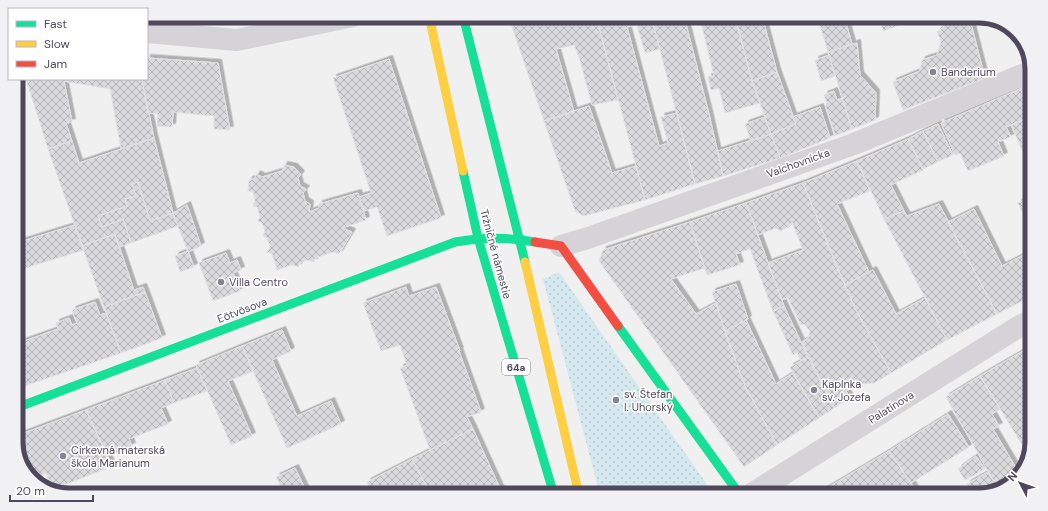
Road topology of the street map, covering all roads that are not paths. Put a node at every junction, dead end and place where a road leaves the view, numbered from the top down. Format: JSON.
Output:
{"nodes":[{"id":1,"x":319,"y":23,"type":"edge"},
{"id":2,"x":431,"y":23,"type":"edge"},
{"id":3,"x":465,"y":23,"type":"edge"},
{"id":4,"x":148,"y":32,"type":"edge"},
{"id":5,"x":1025,"y":74,"type":"edge"},
{"id":6,"x":478,"y":238,"type":"junction"},
{"id":7,"x":520,"y":239,"type":"junction"},
{"id":8,"x":561,"y":246,"type":"junction"},
{"id":9,"x":1025,"y":324,"type":"edge"},
{"id":10,"x":23,"y":405,"type":"edge"},
{"id":11,"x":552,"y":488,"type":"edge"},
{"id":12,"x":577,"y":488,"type":"edge"},
{"id":13,"x":735,"y":488,"type":"edge"},
{"id":14,"x":761,"y":488,"type":"edge"}],
"edges":[{"from":1,"to":4,"type":"street"},
{"from":2,"to":6,"type":"main road","name":"Tržničné námestie","number":"64a"},
{"from":3,"to":7,"type":"main road"},
{"from":5,"to":8,"type":"street","name":"Valchovnícka"},
{"from":6,"to":7,"type":"main road","name":"Eötvösova"},
{"from":6,"to":10,"type":"main road","name":"Eötvösova"},
{"from":6,"to":11,"type":"main road","name":"Tržničné námestie","number":"64a"},
{"from":7,"to":8,"type":"main road"},
{"from":7,"to":12,"type":"main road"},
{"from":8,"to":13,"type":"main road"},
{"from":9,"to":14,"type":"street","name":"Palatínova"}]}
